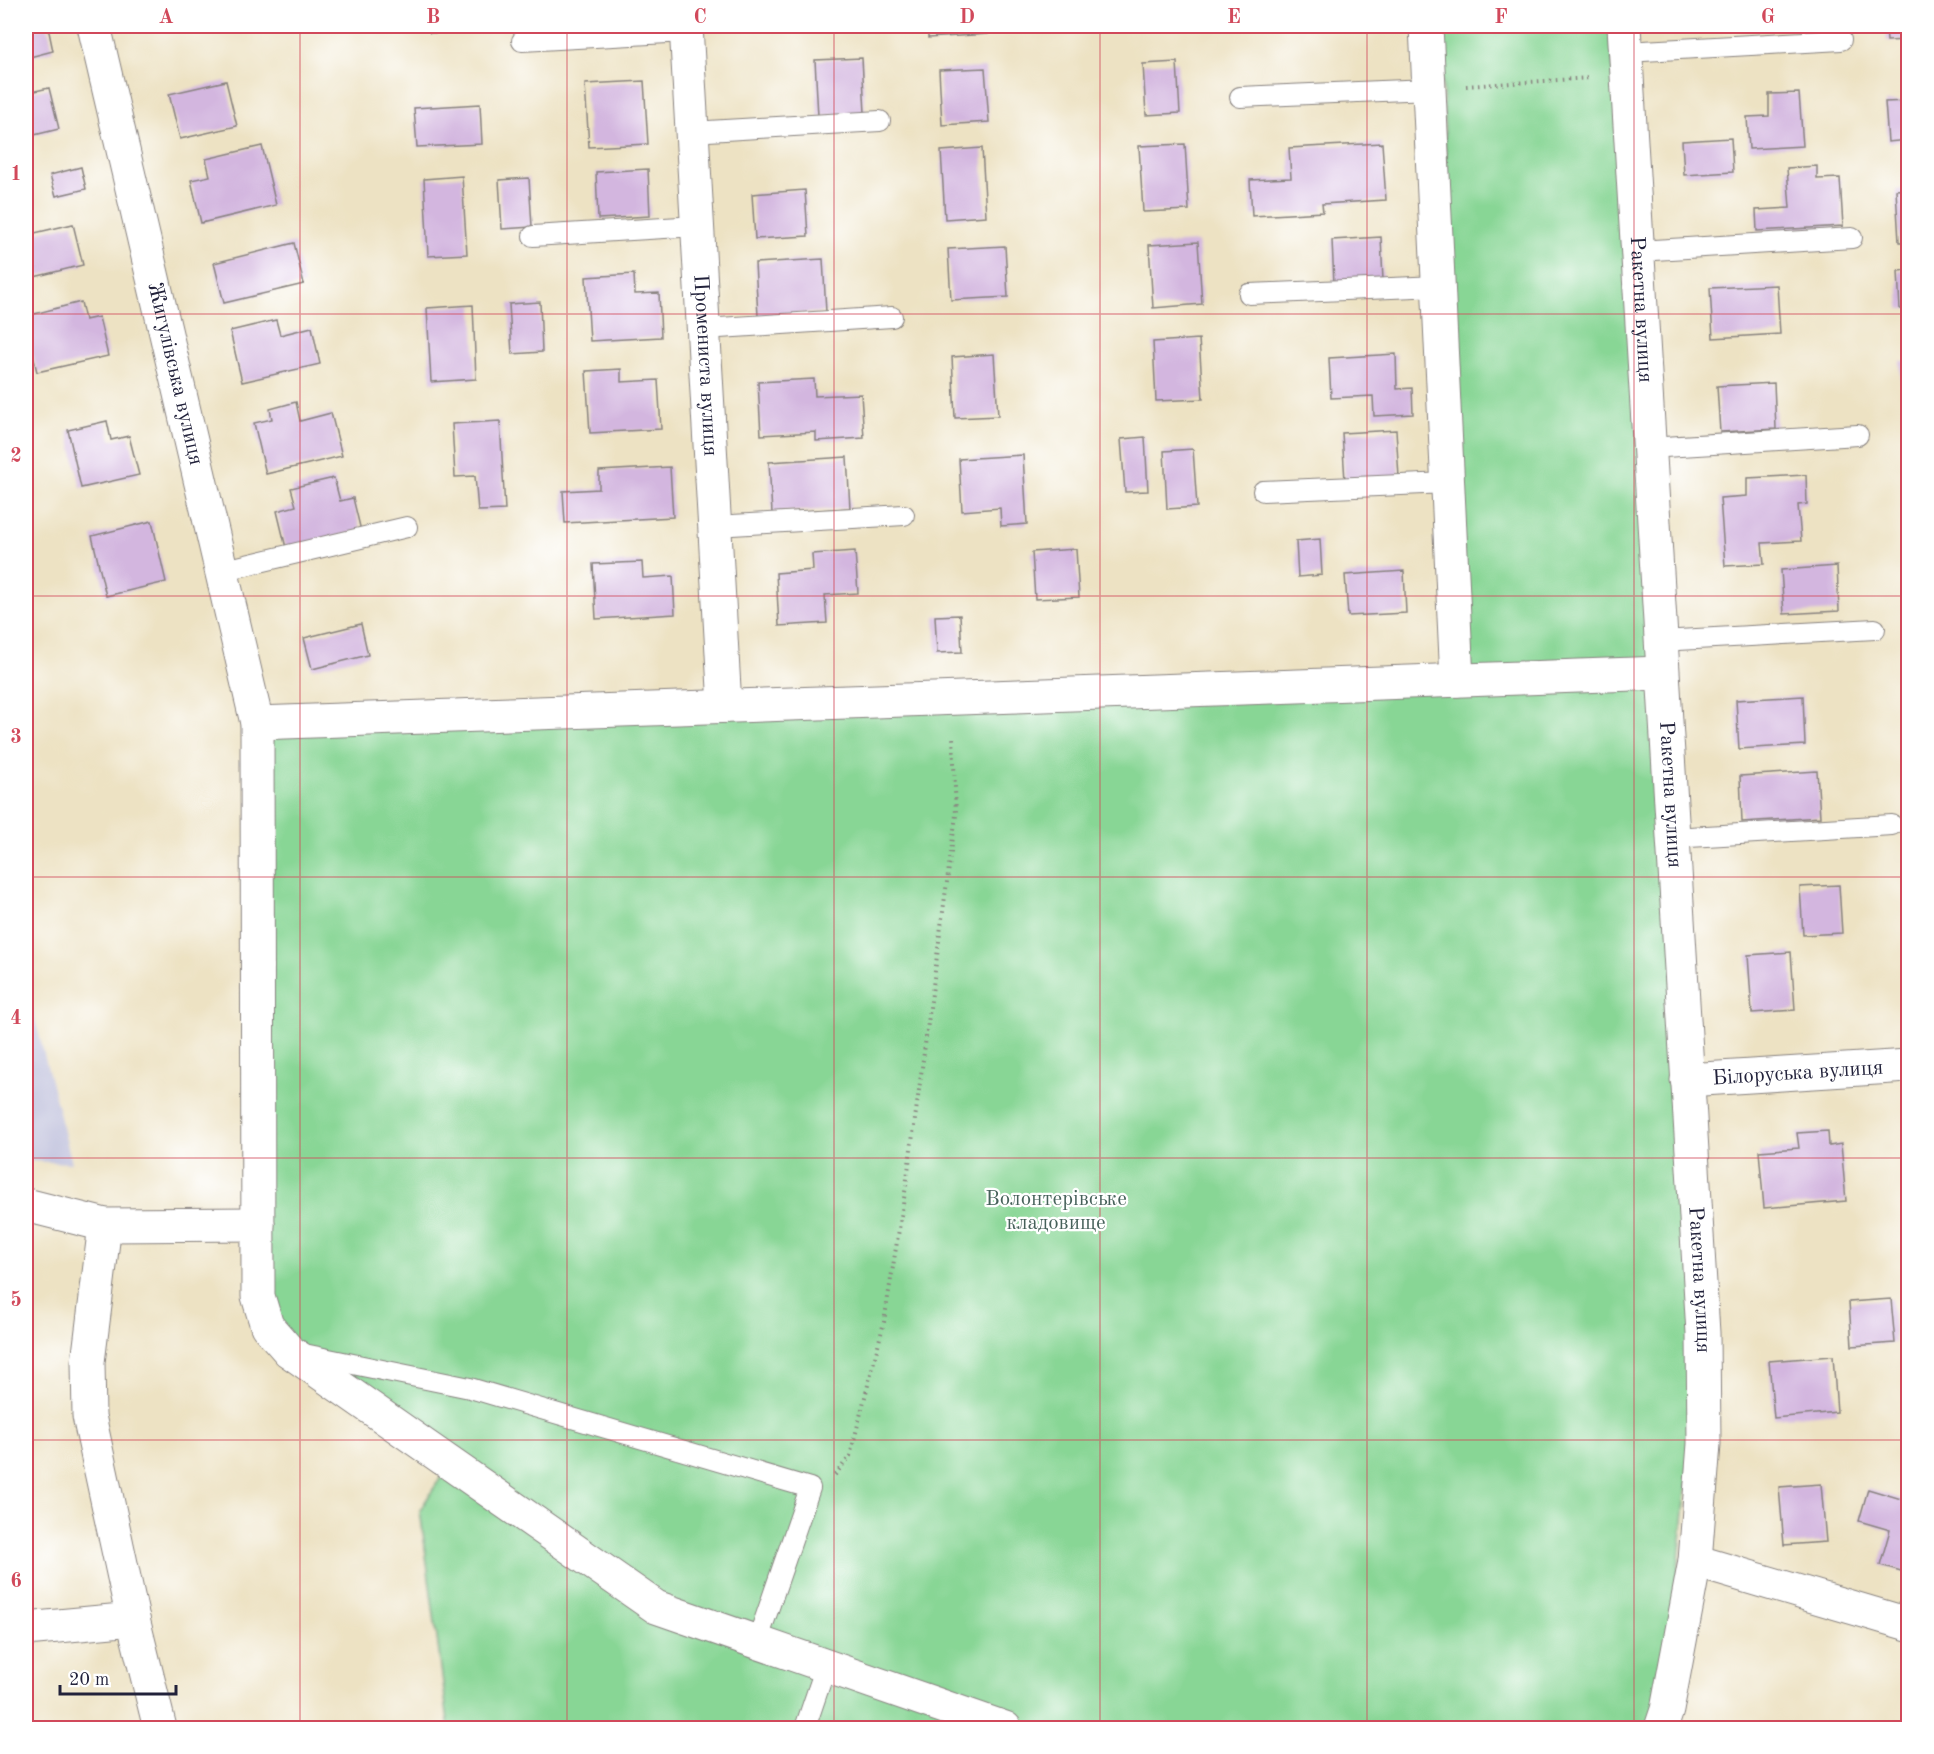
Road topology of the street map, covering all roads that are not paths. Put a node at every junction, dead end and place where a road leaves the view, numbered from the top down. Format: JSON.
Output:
{"nodes":[{"id":1,"x":94,"y":26,"type":"edge"},
{"id":2,"x":1426,"y":26,"type":"edge"},
{"id":3,"x":686,"y":28,"type":"edge"},
{"id":4,"x":1841,"y":40,"type":"dead end"},
{"id":5,"x":522,"y":41,"type":"dead end"},
{"id":6,"x":1625,"y":51,"type":"edge"},
{"id":7,"x":1429,"y":89,"type":"junction"},
{"id":8,"x":1240,"y":98,"type":"dead end"},
{"id":9,"x":880,"y":122,"type":"dead end"},
{"id":10,"x":691,"y":132,"type":"junction"},
{"id":11,"x":697,"y":226,"type":"junction"},
{"id":12,"x":533,"y":236,"type":"dead end"},
{"id":13,"x":1852,"y":238,"type":"dead end"},
{"id":14,"x":1637,"y":251,"type":"junction"},
{"id":15,"x":1438,"y":286,"type":"junction"},
{"id":16,"x":1249,"y":294,"type":"dead end"},
{"id":17,"x":892,"y":318,"type":"dead end"},
{"id":18,"x":703,"y":328,"type":"junction"},
{"id":19,"x":1858,"y":435,"type":"dead end"},
{"id":20,"x":1648,"y":448,"type":"junction"},
{"id":21,"x":1447,"y":483,"type":"junction"},
{"id":22,"x":1263,"y":491,"type":"dead end"},
{"id":23,"x":904,"y":515,"type":"dead end"},
{"id":24,"x":715,"y":526,"type":"junction"},
{"id":25,"x":407,"y":527,"type":"dead end"},
{"id":26,"x":222,"y":571,"type":"junction"},
{"id":27,"x":1875,"y":629,"type":"dead end"},
{"id":28,"x":1661,"y":657,"type":"junction"},
{"id":29,"x":1457,"y":680,"type":"junction"},
{"id":30,"x":725,"y":706,"type":"junction"},
{"id":31,"x":257,"y":723,"type":"junction"},
{"id":32,"x":1892,"y":825,"type":"dead end"},
{"id":33,"x":1672,"y":838,"type":"junction"},
{"id":34,"x":1908,"y":1066,"type":"edge"},
{"id":35,"x":1687,"y":1080,"type":"junction"},
{"id":36,"x":26,"y":1205,"type":"edge"},
{"id":37,"x":258,"y":1224,"type":"junction"},
{"id":38,"x":105,"y":1225,"type":"junction"},
{"id":39,"x":289,"y":1351,"type":"junction"},
{"id":40,"x":1695,"y":1562,"type":"junction"},
{"id":41,"x":133,"y":1620,"type":"junction"},
{"id":42,"x":1908,"y":1624,"type":"edge"},
{"id":43,"x":26,"y":1629,"type":"edge"},
{"id":44,"x":757,"y":1642,"type":"junction"},
{"id":45,"x":826,"y":1666,"type":"junction"},
{"id":46,"x":160,"y":1728,"type":"edge"},
{"id":47,"x":805,"y":1728,"type":"edge"},
{"id":48,"x":1005,"y":1728,"type":"edge"},
{"id":49,"x":1661,"y":1728,"type":"edge"}],
"edges":[{"from":1,"to":26,"type":"street","name":"Жигулівська вулиця"},
{"from":2,"to":7,"type":"street"},
{"from":3,"to":5,"type":"lane"},
{"from":3,"to":10,"type":"street","name":"Промениста вулиця"},
{"from":4,"to":6,"type":"lane"},
{"from":6,"to":14,"type":"street","name":"Ракетна вулиця"},
{"from":7,"to":8,"type":"lane"},
{"from":7,"to":15,"type":"street"},
{"from":9,"to":10,"type":"lane"},
{"from":10,"to":11,"type":"street","name":"Промениста вулиця"},
{"from":11,"to":12,"type":"lane"},
{"from":11,"to":18,"type":"street","name":"Промениста вулиця"},
{"from":13,"to":14,"type":"lane"},
{"from":14,"to":20,"type":"street","name":"Ракетна вулиця"},
{"from":15,"to":16,"type":"lane"},
{"from":15,"to":21,"type":"street"},
{"from":17,"to":18,"type":"lane"},
{"from":18,"to":24,"type":"street","name":"Промениста вулиця"},
{"from":19,"to":20,"type":"lane"},
{"from":20,"to":28,"type":"street","name":"Ракетна вулиця"},
{"from":21,"to":22,"type":"lane"},
{"from":21,"to":29,"type":"street"},
{"from":23,"to":24,"type":"lane"},
{"from":24,"to":30,"type":"street","name":"Промениста вулиця"},
{"from":25,"to":26,"type":"lane"},
{"from":26,"to":31,"type":"street","name":"Жигулівська вулиця"},
{"from":27,"to":28,"type":"lane"},
{"from":28,"to":29,"type":"street"},
{"from":28,"to":33,"type":"street","name":"Ракетна вулиця"},
{"from":29,"to":30,"type":"street"},
{"from":30,"to":31,"type":"street"},
{"from":31,"to":37,"type":"street","name":"Жигулівська вулиця"},
{"from":32,"to":33,"type":"lane"},
{"from":33,"to":35,"type":"street","name":"Ракетна вулиця"},
{"from":34,"to":35,"type":"street","name":"Білоруська вулиця"},
{"from":35,"to":40,"type":"street","name":"Ракетна вулиця"},
{"from":36,"to":38,"type":"street"},
{"from":37,"to":38,"type":"street"},
{"from":37,"to":39,"type":"street","name":"Жигулівська вулиця"},
{"from":38,"to":41,"type":"street"},
{"from":39,"to":44,"type":"street","name":"Жигулівська вулиця"},
{"from":39,"to":44,"type":"lane"},
{"from":40,"to":42,"type":"street"},
{"from":40,"to":49,"type":"street","name":"Ракетна вулиця"},
{"from":41,"to":43,"type":"street"},
{"from":41,"to":46,"type":"street"},
{"from":44,"to":45,"type":"street","name":"Жигулівська вулиця"},
{"from":45,"to":47,"type":"lane"},
{"from":45,"to":48,"type":"street","name":"Жигулівська вулиця"}]}
